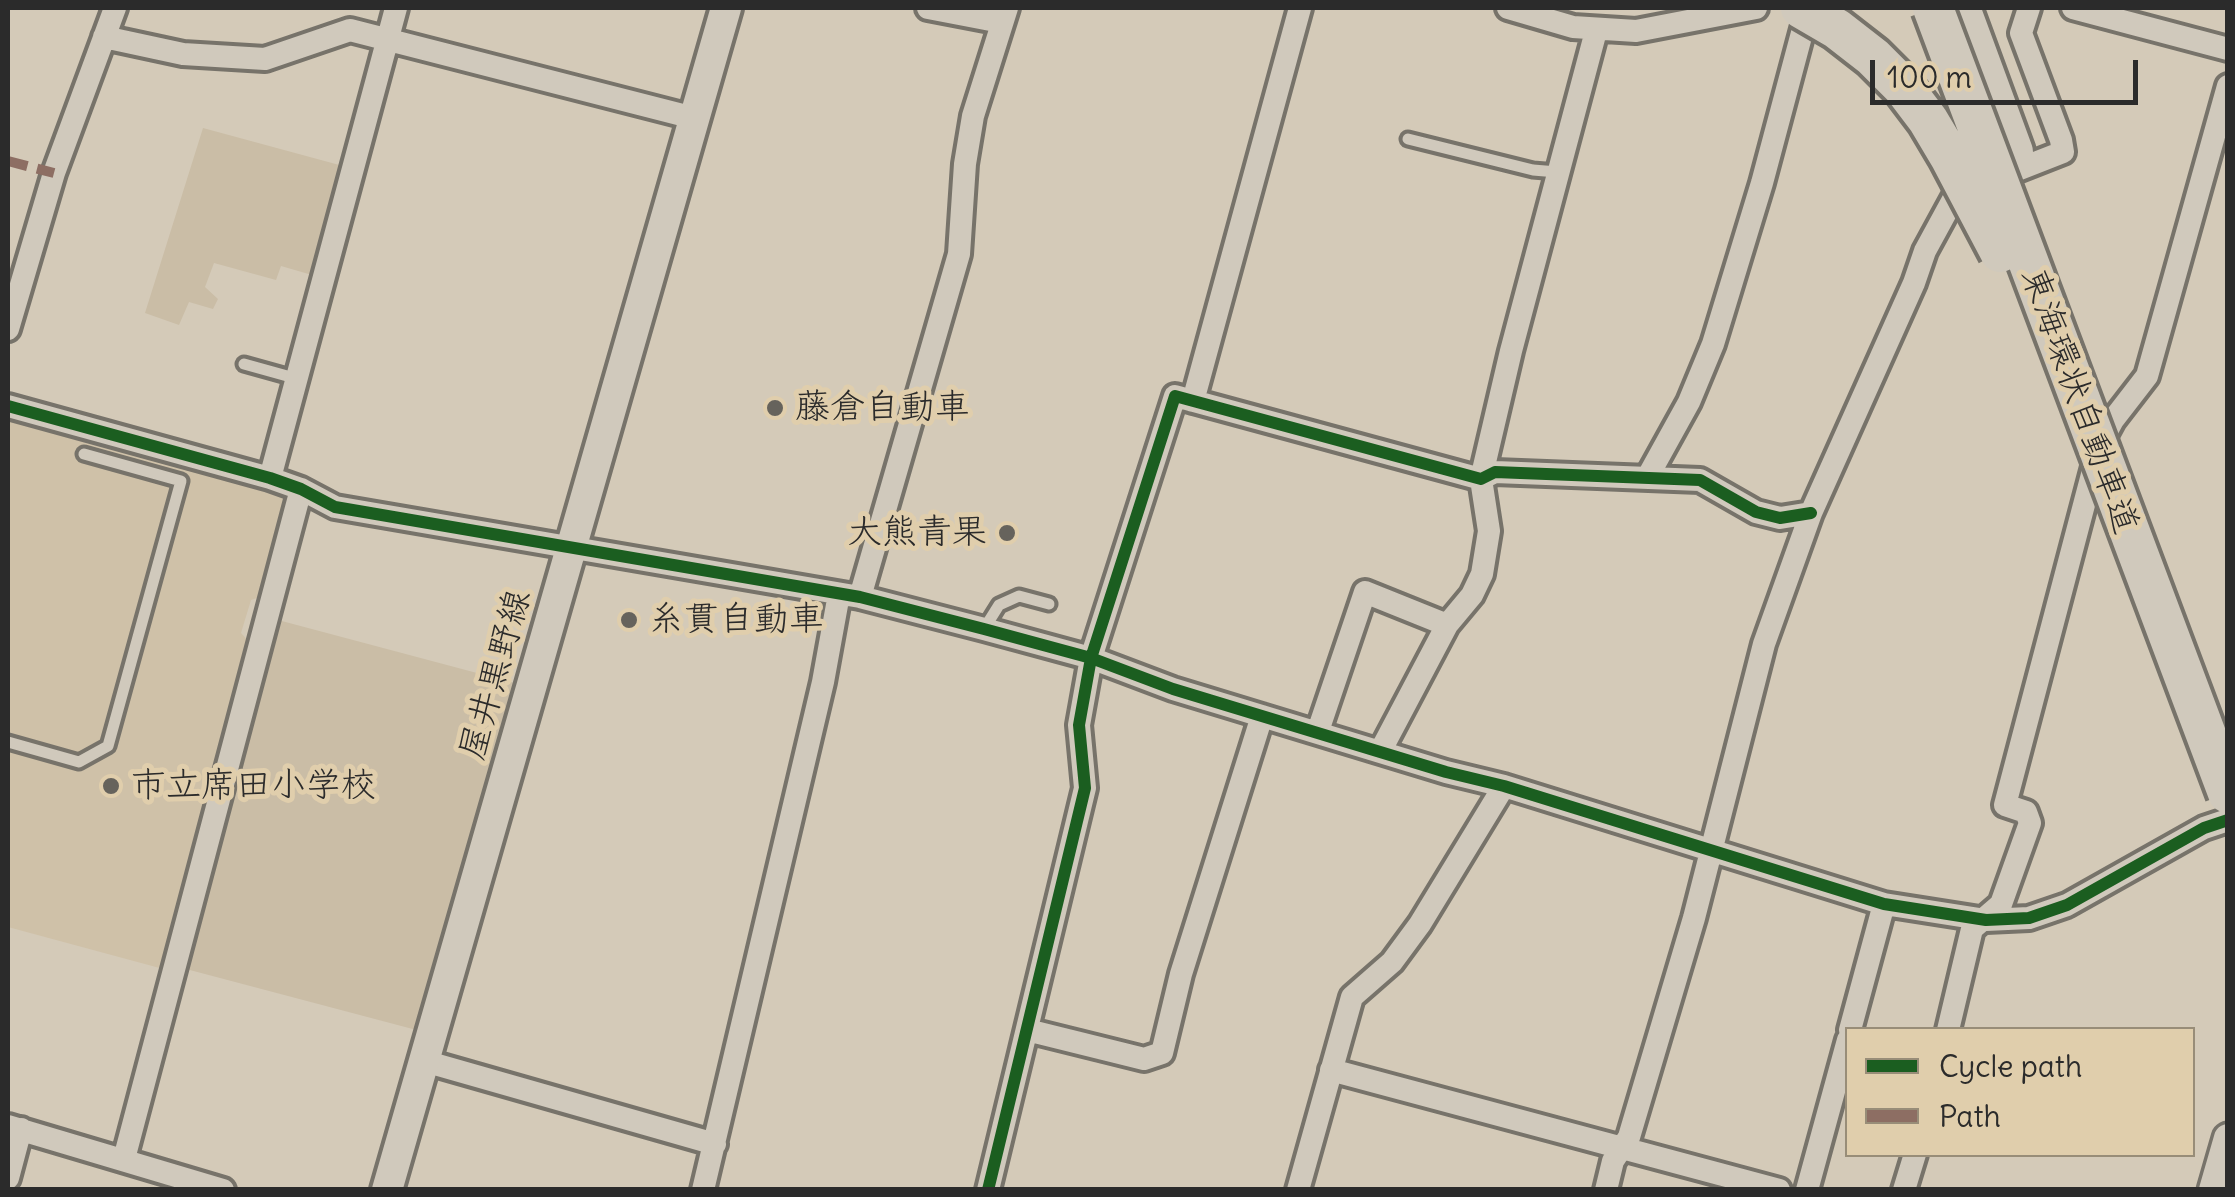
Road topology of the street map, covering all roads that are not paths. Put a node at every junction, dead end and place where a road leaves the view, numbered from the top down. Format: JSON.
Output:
{"nodes":[{"id":1,"x":115,"y":8,"type":"edge"},
{"id":2,"x":396,"y":8,"type":"edge"},
{"id":3,"x":726,"y":8,"type":"edge"},
{"id":4,"x":928,"y":8,"type":"edge"},
{"id":5,"x":1300,"y":8,"type":"edge"},
{"id":6,"x":1508,"y":8,"type":"edge"},
{"id":7,"x":1756,"y":8,"type":"edge"},
{"id":8,"x":1801,"y":8,"type":"edge"},
{"id":9,"x":1815,"y":8,"type":"edge"},
{"id":10,"x":1933,"y":8,"type":"edge"},
{"id":11,"x":1960,"y":8,"type":"edge"},
{"id":12,"x":1971,"y":8,"type":"edge"},
{"id":13,"x":2029,"y":8,"type":"edge"},
{"id":14,"x":2074,"y":8,"type":"edge"},
{"id":15,"x":1004,"y":15,"type":"edge"},
{"id":16,"x":1596,"y":31,"type":"junction"},
{"id":17,"x":104,"y":37,"type":"junction"},
{"id":18,"x":388,"y":39,"type":"junction"},
{"id":19,"x":2228,"y":50,"type":"edge"},
{"id":20,"x":2228,"y":86,"type":"edge"},
{"id":21,"x":694,"y":118,"type":"junction"},
{"id":22,"x":1408,"y":139,"type":"dead end"},
{"id":23,"x":2013,"y":152,"type":"junction"},
{"id":24,"x":1557,"y":172,"type":"junction"},
{"id":25,"x":8,"y":329,"type":"edge"},
{"id":26,"x":244,"y":364,"type":"dead end"},
{"id":27,"x":298,"y":380,"type":"junction"},
{"id":28,"x":1193,"y":401,"type":"junction"},
{"id":29,"x":8,"y":406,"type":"edge"},
{"id":30,"x":118,"y":439,"type":"junction"},
{"id":31,"x":2095,"y":444,"type":"junction"},
{"id":32,"x":84,"y":454,"type":"dead end"},
{"id":33,"x":111,"y":462,"type":"junction"},
{"id":34,"x":270,"y":478,"type":"junction"},
{"id":35,"x":1647,"y":478,"type":"junction"},
{"id":36,"x":1481,"y":479,"type":"junction"},
{"id":37,"x":301,"y":489,"type":"junction"},
{"id":38,"x":1811,"y":513,"type":"junction"},
{"id":39,"x":572,"y":546,"type":"junction"},
{"id":40,"x":849,"y":596,"type":"junction"},
{"id":41,"x":1049,"y":604,"type":"dead end"},
{"id":42,"x":1448,"y":625,"type":"junction"},
{"id":43,"x":984,"y":629,"type":"junction"},
{"id":44,"x":1091,"y":658,"type":"junction"},
{"id":45,"x":1262,"y":716,"type":"junction"},
{"id":46,"x":1318,"y":731,"type":"junction"},
{"id":47,"x":2228,"y":734,"type":"edge"},
{"id":48,"x":8,"y":742,"type":"edge"},
{"id":49,"x":1381,"y":750,"type":"junction"},
{"id":50,"x":1504,"y":786,"type":"junction"},
{"id":51,"x":2228,"y":793,"type":"edge"},
{"id":52,"x":2228,"y":820,"type":"edge"},
{"id":53,"x":1710,"y":852,"type":"junction"},
{"id":54,"x":1884,"y":904,"type":"junction"},
{"id":55,"x":1986,"y":920,"type":"junction"},
{"id":56,"x":1851,"y":1027,"type":"edge"},
{"id":57,"x":1949,"y":1027,"type":"edge"},
{"id":58,"x":1027,"y":1030,"type":"junction"},
{"id":59,"x":1845,"y":1051,"type":"edge"},
{"id":60,"x":424,"y":1061,"type":"junction"},
{"id":61,"x":1331,"y":1070,"type":"junction"},
{"id":62,"x":14,"y":1128,"type":"edge"},
{"id":63,"x":2228,"y":1138,"type":"edge"},
{"id":64,"x":715,"y":1144,"type":"junction"},
{"id":65,"x":1622,"y":1148,"type":"junction"},
{"id":66,"x":1914,"y":1157,"type":"edge"},
{"id":67,"x":124,"y":1159,"type":"junction"},
{"id":68,"x":8,"y":1178,"type":"edge"},
{"id":69,"x":223,"y":1190,"type":"edge"},
{"id":70,"x":387,"y":1190,"type":"edge"},
{"id":71,"x":703,"y":1190,"type":"edge"},
{"id":72,"x":988,"y":1190,"type":"edge"},
{"id":73,"x":1298,"y":1190,"type":"edge"},
{"id":74,"x":1606,"y":1190,"type":"edge"},
{"id":75,"x":1780,"y":1190,"type":"edge"},
{"id":76,"x":1807,"y":1190,"type":"edge"},
{"id":77,"x":1904,"y":1190,"type":"edge"},
{"id":78,"x":2213,"y":1190,"type":"edge"}],
"edges":[{"from":1,"to":17,"type":"street"},
{"from":2,"to":18,"type":"street"},
{"from":3,"to":21,"type":"main road","name":"屋井黒野線"},
{"from":4,"to":15,"type":"street"},
{"from":5,"to":28,"type":"street"},
{"from":6,"to":16,"type":"street"},
{"from":7,"to":16,"type":"street"},
{"from":8,"to":31,"type":"highway","bridge":true},
{"from":9,"to":35,"type":"street"},
{"from":10,"to":31,"type":"highway","name":"東海環状自動車道","bridge":true},
{"from":11,"to":23,"type":"highway","name":"東海環状自動車道"},
{"from":12,"to":23,"type":"highway"},
{"from":13,"to":38,"type":"street"},
{"from":14,"to":19,"type":"street"},
{"from":15,"to":40,"type":"street"},
{"from":16,"to":24,"type":"street"},
{"from":17,"to":18,"type":"street"},
{"from":17,"to":25,"type":"street"},
{"from":18,"to":21,"type":"street"},
{"from":18,"to":27,"type":"street"},
{"from":20,"to":55,"type":"street"},
{"from":21,"to":39,"type":"main road","name":"屋井黒野線"},
{"from":22,"to":24,"type":"lane"},
{"from":23,"to":47,"type":"highway","name":"東海環状自動車道"},
{"from":24,"to":36,"type":"street"},
{"from":26,"to":27,"type":"lane"},
{"from":27,"to":34,"type":"street"},
{"from":28,"to":36,"type":"street"},
{"from":28,"to":44,"type":"street"},
{"from":29,"to":30,"type":"street"},
{"from":30,"to":33,"type":"lane"},
{"from":30,"to":34,"type":"street"},
{"from":31,"to":51,"type":"highway","name":"東海環状自動車道","bridge":true},
{"from":32,"to":33,"type":"lane"},
{"from":33,"to":48,"type":"lane"},
{"from":34,"to":37,"type":"street"},
{"from":35,"to":36,"type":"street"},
{"from":35,"to":38,"type":"street"},
{"from":36,"to":42,"type":"street"},
{"from":37,"to":39,"type":"street"},
{"from":37,"to":67,"type":"street"},
{"from":38,"to":53,"type":"street"},
{"from":39,"to":40,"type":"street"},
{"from":39,"to":60,"type":"main road","name":"屋井黒野線"},
{"from":40,"to":43,"type":"street"},
{"from":40,"to":64,"type":"street"},
{"from":41,"to":43,"type":"lane"},
{"from":42,"to":46,"type":"street"},
{"from":42,"to":49,"type":"street"},
{"from":43,"to":44,"type":"street"},
{"from":44,"to":45,"type":"street"},
{"from":44,"to":58,"type":"street"},
{"from":45,"to":46,"type":"street"},
{"from":45,"to":58,"type":"street"},
{"from":46,"to":49,"type":"street"},
{"from":49,"to":50,"type":"street"},
{"from":50,"to":53,"type":"street"},
{"from":50,"to":61,"type":"street"},
{"from":52,"to":55,"type":"street"},
{"from":53,"to":54,"type":"street"},
{"from":53,"to":65,"type":"street"},
{"from":54,"to":55,"type":"street"},
{"from":54,"to":56,"type":"street"},
{"from":55,"to":57,"type":"street"},
{"from":58,"to":72,"type":"street"},
{"from":59,"to":76,"type":"street"},
{"from":60,"to":64,"type":"street"},
{"from":60,"to":70,"type":"main road","name":"屋井黒野線"},
{"from":61,"to":65,"type":"street"},
{"from":61,"to":73,"type":"street"},
{"from":62,"to":67,"type":"street"},
{"from":62,"to":68,"type":"street"},
{"from":63,"to":78,"type":"street"},
{"from":64,"to":71,"type":"street"},
{"from":65,"to":74,"type":"street"},
{"from":65,"to":75,"type":"street"},
{"from":66,"to":77,"type":"street"},
{"from":67,"to":69,"type":"street"}]}
